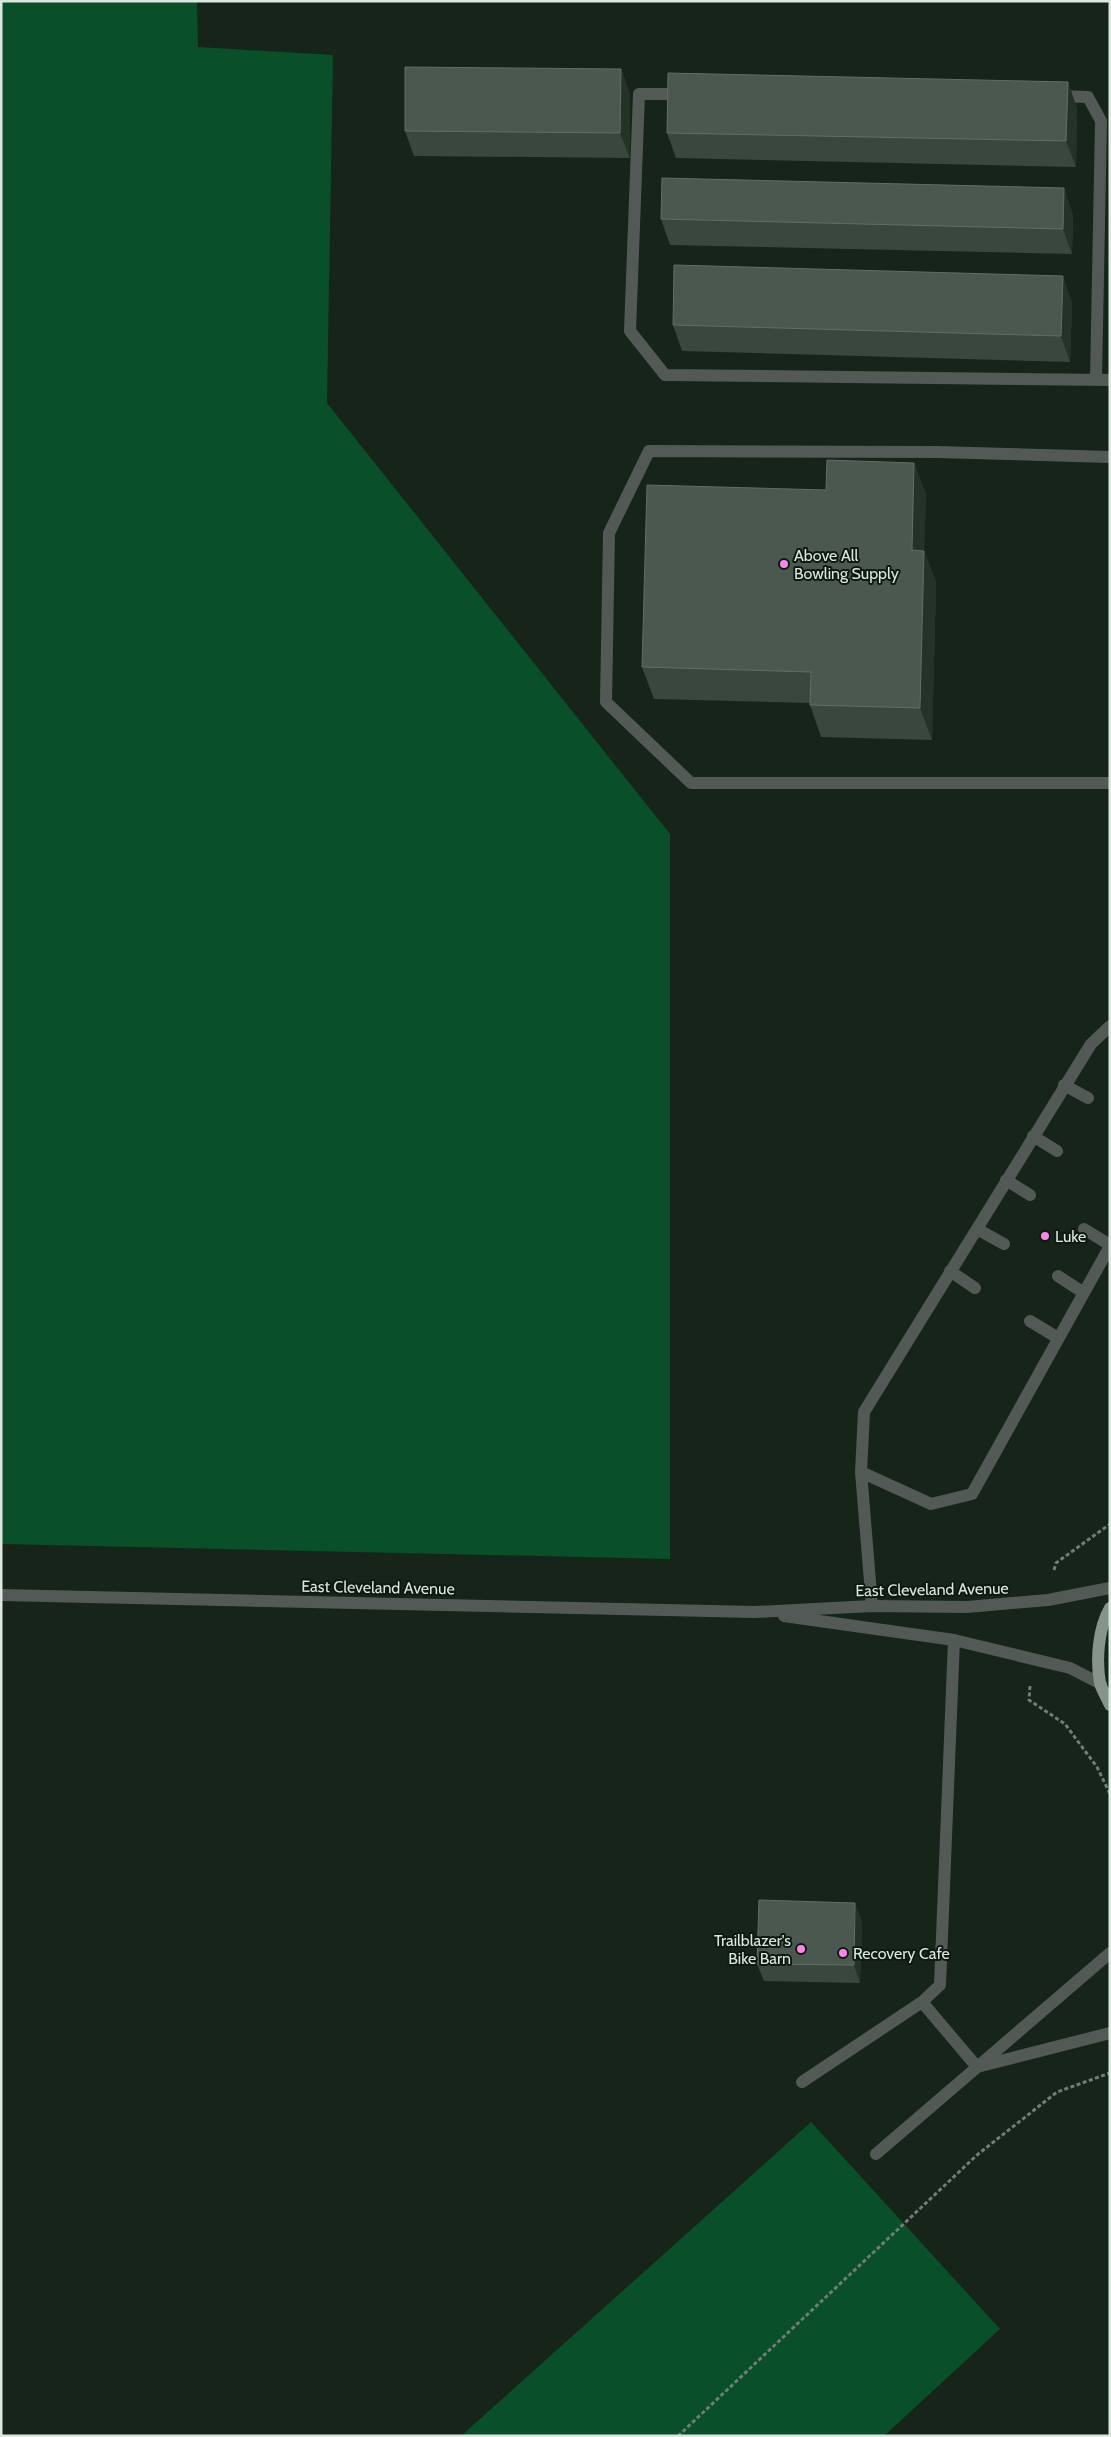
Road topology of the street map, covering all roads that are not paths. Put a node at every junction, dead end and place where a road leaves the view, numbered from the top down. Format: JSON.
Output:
{"nodes":[{"id":1,"x":699,"y":94,"type":"edge"},
{"id":2,"x":1048,"y":96,"type":"edge"},
{"id":3,"x":1096,"y":379,"type":"junction"},
{"id":4,"x":1110,"y":380,"type":"edge"},
{"id":5,"x":1110,"y":457,"type":"edge"},
{"id":6,"x":1110,"y":783,"type":"edge"},
{"id":7,"x":1110,"y":1026,"type":"edge"},
{"id":8,"x":1064,"y":1085,"type":"junction"},
{"id":9,"x":1088,"y":1098,"type":"dead end"},
{"id":10,"x":1034,"y":1136,"type":"junction"},
{"id":11,"x":1057,"y":1151,"type":"dead end"},
{"id":12,"x":1006,"y":1180,"type":"junction"},
{"id":13,"x":1030,"y":1195,"type":"dead end"},
{"id":14,"x":977,"y":1229,"type":"junction"},
{"id":15,"x":1084,"y":1229,"type":"dead end"},
{"id":16,"x":1004,"y":1244,"type":"dead end"},
{"id":17,"x":1110,"y":1245,"type":"edge"},
{"id":18,"x":950,"y":1271,"type":"junction"},
{"id":19,"x":1058,"y":1276,"type":"dead end"},
{"id":20,"x":975,"y":1288,"type":"dead end"},
{"id":21,"x":1084,"y":1293,"type":"junction"},
{"id":22,"x":1030,"y":1321,"type":"dead end"},
{"id":23,"x":1058,"y":1338,"type":"junction"},
{"id":24,"x":861,"y":1472,"type":"junction"},
{"id":25,"x":1110,"y":1588,"type":"edge"},
{"id":26,"x":1,"y":1595,"type":"edge"},
{"id":27,"x":872,"y":1606,"type":"junction"},
{"id":28,"x":1110,"y":1608,"type":"edge"},
{"id":29,"x":755,"y":1612,"type":"junction"},
{"id":30,"x":954,"y":1640,"type":"junction"},
{"id":31,"x":1100,"y":1684,"type":"junction"},
{"id":32,"x":1110,"y":1705,"type":"edge"},
{"id":33,"x":1110,"y":1953,"type":"edge"},
{"id":34,"x":922,"y":2002,"type":"junction"},
{"id":35,"x":1110,"y":2033,"type":"edge"},
{"id":36,"x":977,"y":2067,"type":"junction"},
{"id":37,"x":802,"y":2082,"type":"dead end"},
{"id":38,"x":876,"y":2154,"type":"dead end"}],
"edges":[{"from":1,"to":3,"type":"street"},
{"from":2,"to":3,"type":"street"},
{"from":3,"to":4,"type":"street"},
{"from":5,"to":6,"type":"street"},
{"from":7,"to":8,"type":"street"},
{"from":8,"to":9,"type":"street"},
{"from":8,"to":10,"type":"street"},
{"from":10,"to":11,"type":"street"},
{"from":10,"to":12,"type":"street"},
{"from":12,"to":13,"type":"street"},
{"from":12,"to":14,"type":"street"},
{"from":14,"to":16,"type":"street"},
{"from":14,"to":18,"type":"street"},
{"from":15,"to":17,"type":"street"},
{"from":17,"to":21,"type":"street"},
{"from":18,"to":20,"type":"street"},
{"from":18,"to":24,"type":"street"},
{"from":19,"to":21,"type":"street"},
{"from":21,"to":23,"type":"street"},
{"from":22,"to":23,"type":"street"},
{"from":23,"to":24,"type":"street"},
{"from":24,"to":27,"type":"street"},
{"from":25,"to":27,"type":"street","name":"East Cleveland Avenue"},
{"from":26,"to":29,"type":"street","name":"East Cleveland Avenue"},
{"from":27,"to":29,"type":"street","name":"East Cleveland Avenue"},
{"from":28,"to":31,"type":"main road"},
{"from":29,"to":30,"type":"street","name":"East Cleveland Avenue"},
{"from":30,"to":31,"type":"street","name":"East Cleveland Avenue"},
{"from":30,"to":34,"type":"street"},
{"from":31,"to":32,"type":"main road"},
{"from":33,"to":36,"type":"street"},
{"from":34,"to":36,"type":"street"},
{"from":34,"to":37,"type":"street"},
{"from":35,"to":36,"type":"street"},
{"from":36,"to":38,"type":"street"}]}
